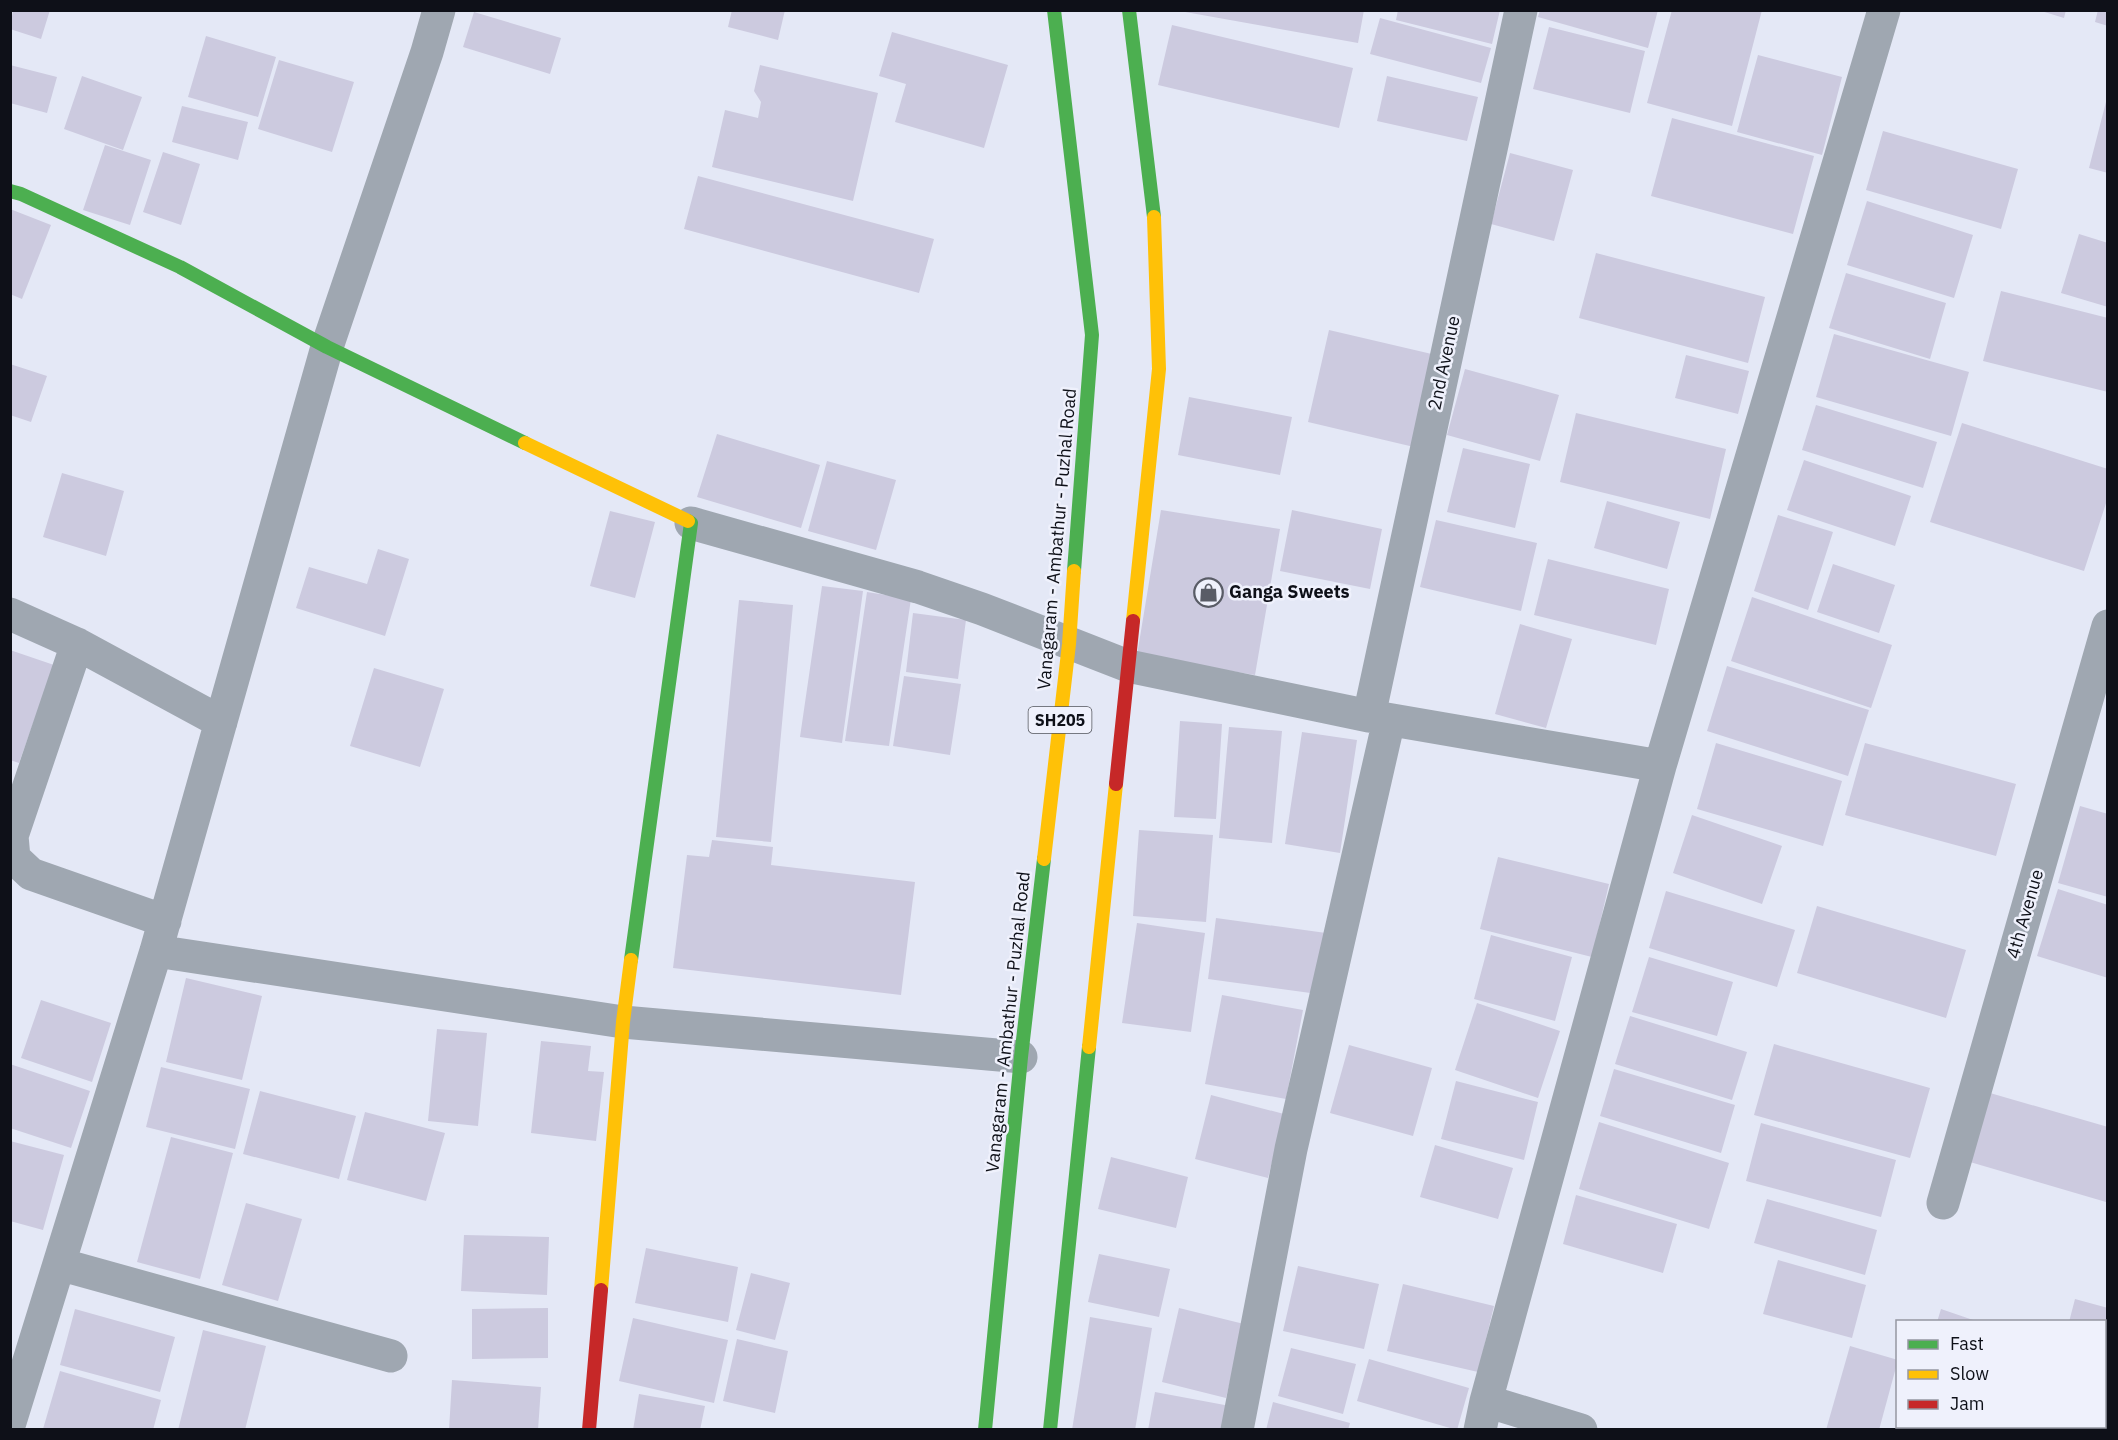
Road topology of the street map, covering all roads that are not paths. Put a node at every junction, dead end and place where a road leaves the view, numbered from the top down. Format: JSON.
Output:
{"nodes":[{"id":1,"x":439,"y":10,"type":"edge"},
{"id":2,"x":1054,"y":10,"type":"edge"},
{"id":3,"x":1129,"y":10,"type":"edge"},
{"id":4,"x":1521,"y":10,"type":"edge"},
{"id":5,"x":1884,"y":10,"type":"edge"},
{"id":6,"x":10,"y":191,"type":"edge"},
{"id":7,"x":327,"y":347,"type":"junction"},
{"id":8,"x":692,"y":522,"type":"junction"},
{"id":9,"x":10,"y":614,"type":"edge"},
{"id":10,"x":2108,"y":626,"type":"edge"},
{"id":11,"x":77,"y":644,"type":"junction"},
{"id":12,"x":1069,"y":644,"type":"junction"},
{"id":13,"x":1128,"y":666,"type":"junction"},
{"id":14,"x":1379,"y":718,"type":"junction"},
{"id":15,"x":221,"y":722,"type":"junction"},
{"id":16,"x":1660,"y":766,"type":"junction"},
{"id":17,"x":160,"y":936,"type":"junction"},
{"id":18,"x":623,"y":1022,"type":"junction"},
{"id":19,"x":1021,"y":1057,"type":"junction"},
{"id":20,"x":1943,"y":1203,"type":"dead end"},
{"id":21,"x":59,"y":1264,"type":"junction"},
{"id":22,"x":391,"y":1356,"type":"dead end"},
{"id":23,"x":1483,"y":1415,"type":"edge"},
{"id":24,"x":10,"y":1422,"type":"edge"},
{"id":25,"x":589,"y":1430,"type":"edge"},
{"id":26,"x":985,"y":1430,"type":"edge"},
{"id":27,"x":1050,"y":1430,"type":"edge"},
{"id":28,"x":1237,"y":1430,"type":"edge"},
{"id":29,"x":1581,"y":1430,"type":"edge"}],
"edges":[{"from":1,"to":7,"type":"street"},
{"from":2,"to":12,"type":"main road","name":"Vanagaram - Ambathur - Puzhal Road","number":"SH205"},
{"from":3,"to":13,"type":"main road"},
{"from":4,"to":14,"type":"street","name":"2nd Avenue"},
{"from":5,"to":16,"type":"street"},
{"from":6,"to":7,"type":"main road"},
{"from":7,"to":8,"type":"main road"},
{"from":7,"to":15,"type":"street"},
{"from":8,"to":12,"type":"street"},
{"from":8,"to":18,"type":"main road"},
{"from":9,"to":11,"type":"street"},
{"from":10,"to":20,"type":"street","name":"4th Avenue"},
{"from":11,"to":15,"type":"street"},
{"from":11,"to":17,"type":"street"},
{"from":12,"to":13,"type":"street"},
{"from":12,"to":19,"type":"main road","name":"Vanagaram - Ambathur - Puzhal Road","number":"SH205"},
{"from":13,"to":14,"type":"street"},
{"from":13,"to":27,"type":"main road"},
{"from":14,"to":16,"type":"street"},
{"from":14,"to":28,"type":"street","name":"2nd Avenue"},
{"from":15,"to":17,"type":"street"},
{"from":16,"to":23,"type":"street"},
{"from":17,"to":18,"type":"street"},
{"from":17,"to":21,"type":"street"},
{"from":18,"to":19,"type":"street"},
{"from":18,"to":25,"type":"main road"},
{"from":19,"to":26,"type":"main road","name":"Vanagaram - Ambathur - Puzhal Road","number":"SH205"},
{"from":21,"to":22,"type":"street"},
{"from":21,"to":24,"type":"street"},
{"from":23,"to":29,"type":"street"}]}
